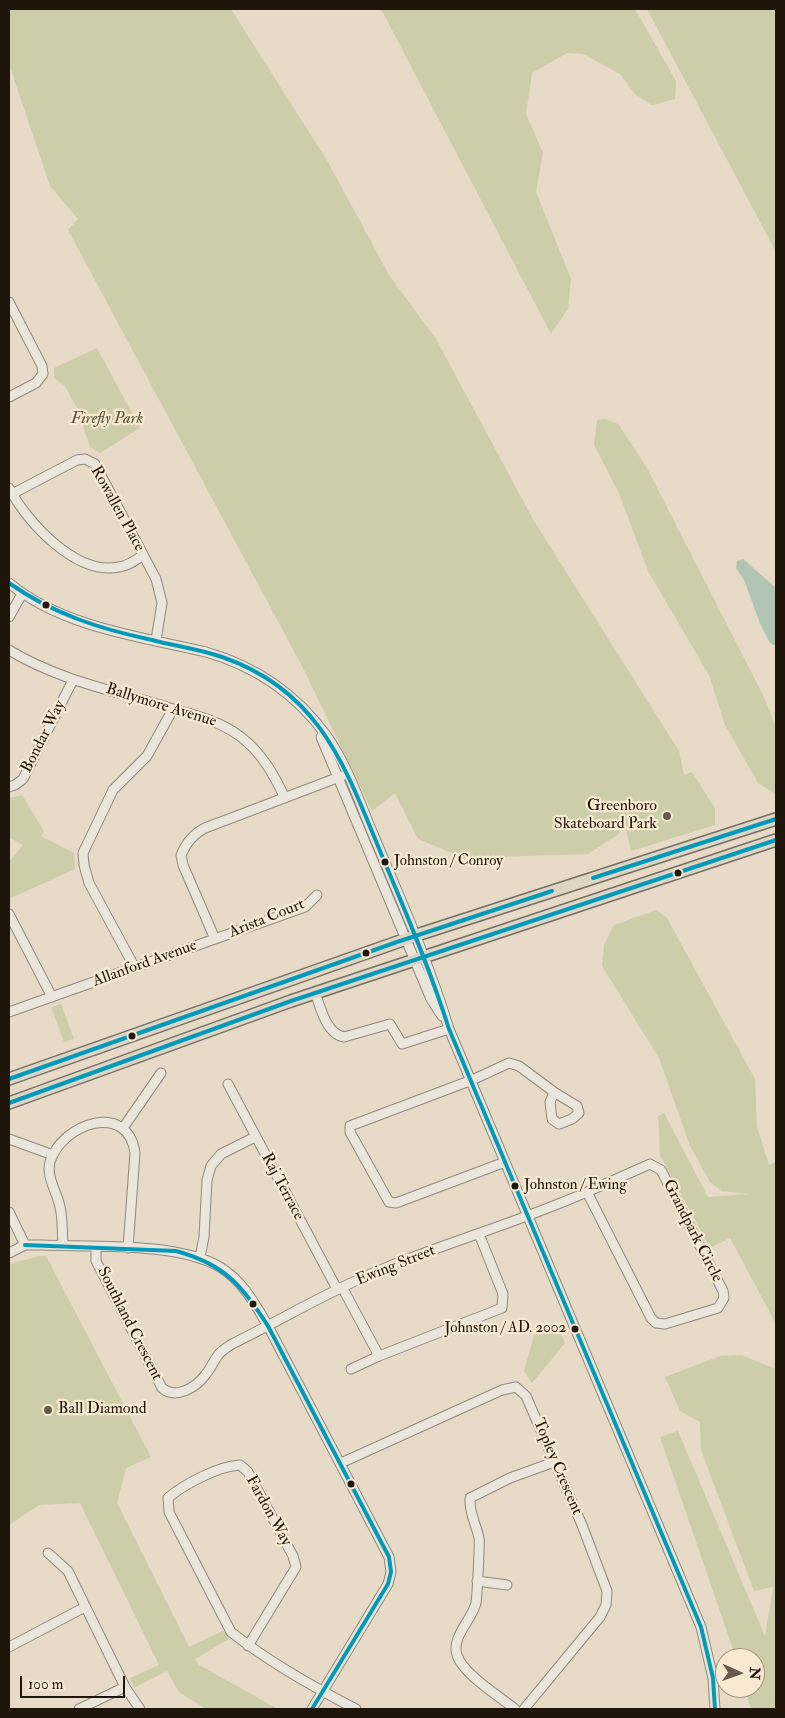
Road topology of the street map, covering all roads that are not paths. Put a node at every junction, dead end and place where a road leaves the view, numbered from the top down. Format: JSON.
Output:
{"nodes":[{"id":1,"x":9,"y":302,"type":"edge"},
{"id":2,"x":9,"y":397,"type":"edge"},
{"id":3,"x":10,"y":491,"type":"edge"},
{"id":4,"x":143,"y":555,"type":"junction"},
{"id":5,"x":9,"y":583,"type":"edge"},
{"id":6,"x":22,"y":594,"type":"junction"},
{"id":7,"x":9,"y":616,"type":"edge"},
{"id":8,"x":156,"y":640,"type":"junction"},
{"id":9,"x":9,"y":650,"type":"edge"},
{"id":10,"x":73,"y":680,"type":"junction"},
{"id":11,"x":174,"y":709,"type":"junction"},
{"id":12,"x":343,"y":776,"type":"junction"},
{"id":13,"x":9,"y":787,"type":"edge"},
{"id":14,"x":285,"y":798,"type":"junction"},
{"id":15,"x":776,"y":819,"type":"edge"},
{"id":16,"x":776,"y":840,"type":"edge"},
{"id":17,"x":317,"y":895,"type":"dead end"},
{"id":18,"x":9,"y":914,"type":"edge"},
{"id":19,"x":411,"y":937,"type":"junction"},
{"id":20,"x":214,"y":940,"type":"junction"},
{"id":21,"x":418,"y":958,"type":"junction"},
{"id":22,"x":135,"y":968,"type":"junction"},
{"id":23,"x":273,"y":985,"type":"junction"},
{"id":24,"x":315,"y":993,"type":"junction"},
{"id":25,"x":52,"y":997,"type":"junction"},
{"id":26,"x":280,"y":1005,"type":"junction"},
{"id":27,"x":9,"y":1012,"type":"edge"},
{"id":28,"x":449,"y":1029,"type":"junction"},
{"id":29,"x":162,"y":1073,"type":"dead end"},
{"id":30,"x":9,"y":1079,"type":"edge"},
{"id":31,"x":472,"y":1080,"type":"junction"},
{"id":32,"x":228,"y":1084,"type":"dead end"},
{"id":33,"x":554,"y":1092,"type":"dead end"},
{"id":34,"x":9,"y":1103,"type":"edge"},
{"id":35,"x":123,"y":1128,"type":"junction"},
{"id":36,"x":255,"y":1137,"type":"junction"},
{"id":37,"x":9,"y":1139,"type":"edge"},
{"id":38,"x":53,"y":1155,"type":"junction"},
{"id":39,"x":505,"y":1162,"type":"junction"},
{"id":40,"x":587,"y":1192,"type":"junction"},
{"id":41,"x":9,"y":1212,"type":"edge"},
{"id":42,"x":528,"y":1217,"type":"junction"},
{"id":43,"x":479,"y":1234,"type":"junction"},
{"id":44,"x":25,"y":1245,"type":"junction"},
{"id":45,"x":63,"y":1245,"type":"junction"},
{"id":46,"x":96,"y":1247,"type":"junction"},
{"id":47,"x":128,"y":1248,"type":"junction"},
{"id":48,"x":9,"y":1253,"type":"edge"},
{"id":49,"x":200,"y":1257,"type":"junction"},
{"id":50,"x":339,"y":1288,"type":"junction"},
{"id":51,"x":268,"y":1326,"type":"junction"},
{"id":52,"x":379,"y":1356,"type":"junction"},
{"id":53,"x":351,"y":1369,"type":"dead end"},
{"id":54,"x":554,"y":1462,"type":"junction"},
{"id":55,"x":340,"y":1463,"type":"junction"},
{"id":56,"x":48,"y":1553,"type":"dead end"},
{"id":57,"x":476,"y":1580,"type":"junction"},
{"id":58,"x":507,"y":1585,"type":"dead end"},
{"id":59,"x":85,"y":1607,"type":"junction"},
{"id":60,"x":248,"y":1646,"type":"junction"},
{"id":61,"x":9,"y":1647,"type":"edge"},
{"id":62,"x":125,"y":1687,"type":"junction"},
{"id":63,"x":323,"y":1692,"type":"junction"},
{"id":64,"x":80,"y":1709,"type":"edge"},
{"id":65,"x":140,"y":1709,"type":"edge"},
{"id":66,"x":312,"y":1709,"type":"edge"},
{"id":67,"x":356,"y":1709,"type":"edge"},
{"id":68,"x":515,"y":1709,"type":"edge"},
{"id":69,"x":524,"y":1709,"type":"edge"},
{"id":70,"x":715,"y":1709,"type":"edge"}],
"edges":[{"from":1,"to":2,"type":"street"},
{"from":3,"to":4,"type":"street"},
{"from":3,"to":4,"type":"street","name":"Rowallen Place"},
{"from":4,"to":8,"type":"street","name":"Rowallen Place"},
{"from":5,"to":6,"type":"street"},
{"from":6,"to":7,"type":"street"},
{"from":6,"to":8,"type":"street"},
{"from":8,"to":12,"type":"street"},
{"from":9,"to":10,"type":"street","name":"Ballymore Avenue"},
{"from":10,"to":11,"type":"street","name":"Ballymore Avenue"},
{"from":10,"to":13,"type":"street","name":"Bondar Way"},
{"from":11,"to":14,"type":"street","name":"Ballymore Avenue"},
{"from":11,"to":22,"type":"street"},
{"from":12,"to":14,"type":"street","name":"Allanford Avenue"},
{"from":12,"to":19,"type":"street"},
{"from":14,"to":20,"type":"street","name":"Allanford Avenue"},
{"from":15,"to":19,"type":"main road"},
{"from":16,"to":21,"type":"main road"},
{"from":17,"to":20,"type":"street","name":"Arista Court"},
{"from":18,"to":25,"type":"street"},
{"from":19,"to":21,"type":"street"},
{"from":19,"to":23,"type":"main road"},
{"from":20,"to":22,"type":"street","name":"Allanford Avenue"},
{"from":21,"to":24,"type":"main road"},
{"from":21,"to":28,"type":"street"},
{"from":22,"to":25,"type":"street","name":"Allanford Avenue"},
{"from":23,"to":26,"type":"main road"},
{"from":23,"to":30,"type":"main road"},
{"from":24,"to":26,"type":"main road"},
{"from":24,"to":28,"type":"street"},
{"from":25,"to":27,"type":"street","name":"Allanford Avenue"},
{"from":26,"to":34,"type":"main road"},
{"from":28,"to":31,"type":"street"},
{"from":29,"to":35,"type":"street"},
{"from":31,"to":33,"type":"street"},
{"from":31,"to":39,"type":"street"},
{"from":31,"to":39,"type":"street"},
{"from":32,"to":36,"type":"street","name":"Raj Terrace"},
{"from":35,"to":38,"type":"street"},
{"from":35,"to":47,"type":"street"},
{"from":36,"to":49,"type":"street"},
{"from":36,"to":50,"type":"street","name":"Raj Terrace"},
{"from":37,"to":38,"type":"street"},
{"from":38,"to":45,"type":"street"},
{"from":39,"to":42,"type":"street"},
{"from":40,"to":40,"type":"street","name":"Grandpark Circle"},
{"from":40,"to":42,"type":"street","name":"Grandpark Circle"},
{"from":41,"to":44,"type":"street"},
{"from":42,"to":43,"type":"street","name":"Ewing Street"},
{"from":42,"to":70,"type":"street"},
{"from":43,"to":50,"type":"street","name":"Ewing Street"},
{"from":43,"to":52,"type":"street"},
{"from":44,"to":45,"type":"street"},
{"from":44,"to":48,"type":"street"},
{"from":45,"to":46,"type":"street"},
{"from":46,"to":47,"type":"street"},
{"from":46,"to":51,"type":"street","name":"Southland Crescent"},
{"from":47,"to":49,"type":"street"},
{"from":49,"to":51,"type":"street"},
{"from":50,"to":51,"type":"street","name":"Ewing Street"},
{"from":50,"to":52,"type":"street","name":"Raj Terrace"},
{"from":51,"to":55,"type":"street"},
{"from":52,"to":53,"type":"street"},
{"from":54,"to":55,"type":"street","name":"Topley Crescent"},
{"from":54,"to":57,"type":"street"},
{"from":54,"to":69,"type":"street","name":"Topley Crescent"},
{"from":55,"to":63,"type":"street"},
{"from":56,"to":59,"type":"street"},
{"from":57,"to":58,"type":"street"},
{"from":57,"to":68,"type":"street"},
{"from":59,"to":61,"type":"street"},
{"from":59,"to":62,"type":"street"},
{"from":60,"to":60,"type":"street","name":"Fardon Way"},
{"from":60,"to":63,"type":"street","name":"Fardon Way"},
{"from":62,"to":64,"type":"street"},
{"from":62,"to":65,"type":"street"},
{"from":63,"to":66,"type":"street"},
{"from":63,"to":67,"type":"street"}]}
